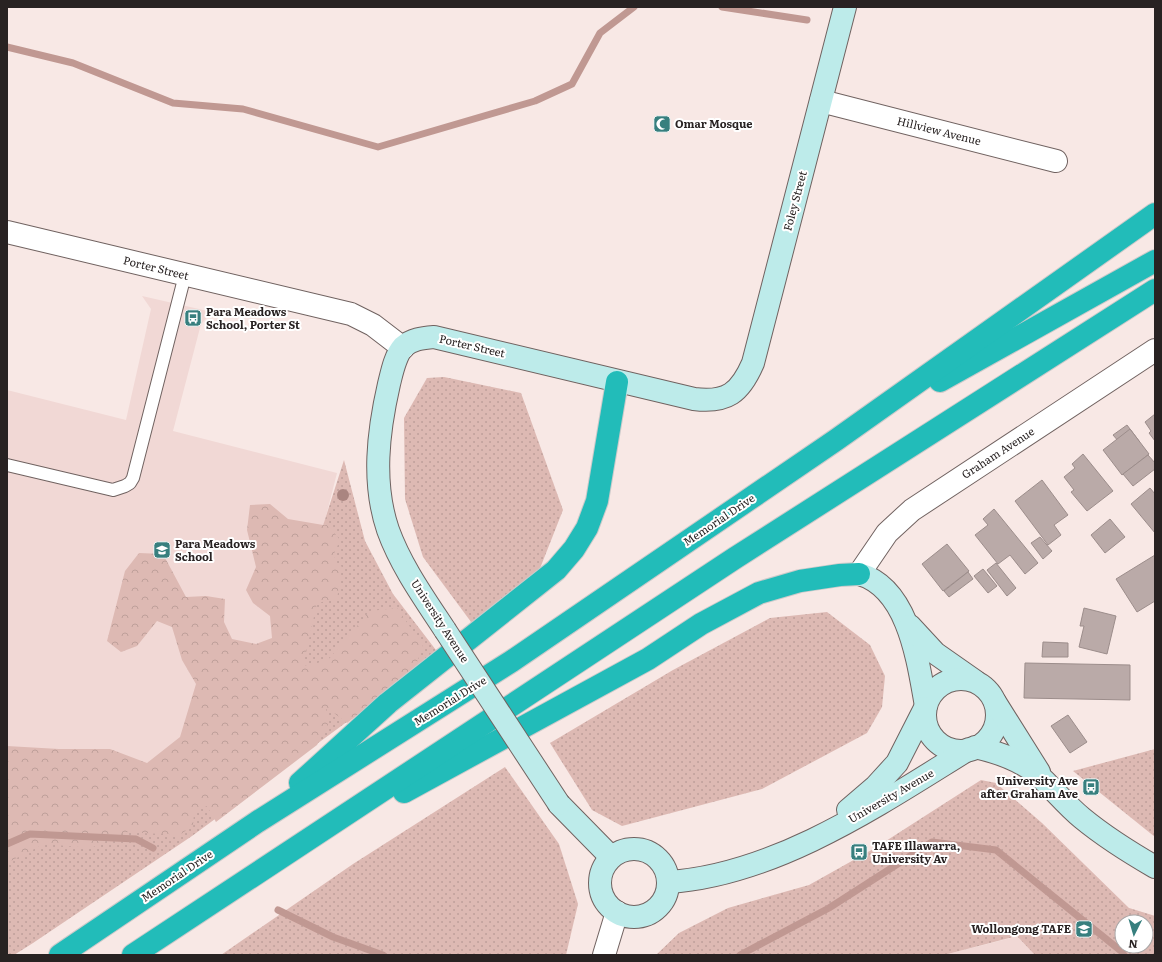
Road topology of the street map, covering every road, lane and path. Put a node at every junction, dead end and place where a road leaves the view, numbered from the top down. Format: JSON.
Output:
{"nodes":[{"id":1,"x":846,"y":7,"type":"edge"},
{"id":2,"x":821,"y":101,"type":"junction"},
{"id":3,"x":1056,"y":161,"type":"dead end"},
{"id":4,"x":1155,"y":214,"type":"edge"},
{"id":5,"x":7,"y":232,"type":"edge"},
{"id":6,"x":1155,"y":261,"type":"edge"},
{"id":7,"x":185,"y":275,"type":"junction"},
{"id":8,"x":1155,"y":290,"type":"edge"},
{"id":9,"x":402,"y":348,"type":"junction"},
{"id":10,"x":1155,"y":350,"type":"edge"},
{"id":11,"x":617,"y":382,"type":"junction"},
{"id":12,"x":736,"y":391,"type":"joint"},
{"id":13,"x":836,"y":440,"type":"junction"},
{"id":14,"x":7,"y":465,"type":"edge"},
{"id":15,"x":859,"y":574,"type":"junction"},
{"id":16,"x":904,"y":619,"type":"junction"},
{"id":17,"x":985,"y":689,"type":"junction"},
{"id":18,"x":926,"y":707,"type":"junction"},
{"id":19,"x":972,"y":748,"type":"junction"},
{"id":20,"x":1045,"y":782,"type":"junction"},
{"id":21,"x":257,"y":822,"type":"junction"},
{"id":22,"x":812,"y":840,"type":"junction"},
{"id":23,"x":611,"y":857,"type":"junction"},
{"id":24,"x":280,"y":859,"type":"junction"},
{"id":25,"x":1155,"y":867,"type":"edge"},
{"id":26,"x":669,"y":882,"type":"junction"},
{"id":27,"x":617,"y":912,"type":"junction"},
{"id":28,"x":60,"y":955,"type":"edge"},
{"id":29,"x":133,"y":955,"type":"edge"},
{"id":30,"x":604,"y":955,"type":"edge"}],
"edges":[{"from":1,"to":2,"type":"main road","name":"Foley Street"},
{"from":2,"to":3,"type":"street","name":"Hillview Avenue"},
{"from":2,"to":12,"type":"main road","name":"Foley Street"},
{"from":4,"to":13,"type":"highway"},
{"from":5,"to":7,"type":"street","name":"Porter Street"},
{"from":6,"to":13,"type":"highway"},
{"from":7,"to":9,"type":"street","name":"Porter Street"},
{"from":7,"to":14,"type":"lane"},
{"from":8,"to":24,"type":"highway"},
{"from":9,"to":11,"type":"main road","name":"Porter Street"},
{"from":9,"to":23,"type":"main road","name":"University Avenue","bridge":true},
{"from":10,"to":15,"type":"street","name":"Graham Avenue"},
{"from":11,"to":12,"type":"main road","name":"Porter Street"},
{"from":11,"to":21,"type":"highway"},
{"from":13,"to":21,"type":"highway","name":"Memorial Drive"},
{"from":15,"to":16,"type":"main road"},
{"from":15,"to":24,"type":"highway"},
{"from":16,"to":17,"type":"main road"},
{"from":16,"to":18,"type":"main road"},
{"from":17,"to":18,"type":"main road"},
{"from":17,"to":19,"type":"main road"},
{"from":17,"to":20,"type":"main road"},
{"from":18,"to":19,"type":"main road"},
{"from":18,"to":22,"type":"main road","name":"University Avenue"},
{"from":19,"to":20,"type":"main road"},
{"from":19,"to":22,"type":"main road","name":"University Avenue"},
{"from":20,"to":25,"type":"main road"},
{"from":21,"to":28,"type":"highway","name":"Memorial Drive"},
{"from":22,"to":26,"type":"main road","name":"University Avenue"},
{"from":23,"to":26,"type":"main road"},
{"from":23,"to":27,"type":"main road"},
{"from":24,"to":29,"type":"highway"},
{"from":26,"to":27,"type":"main road"},
{"from":27,"to":30,"type":"street"}]}
